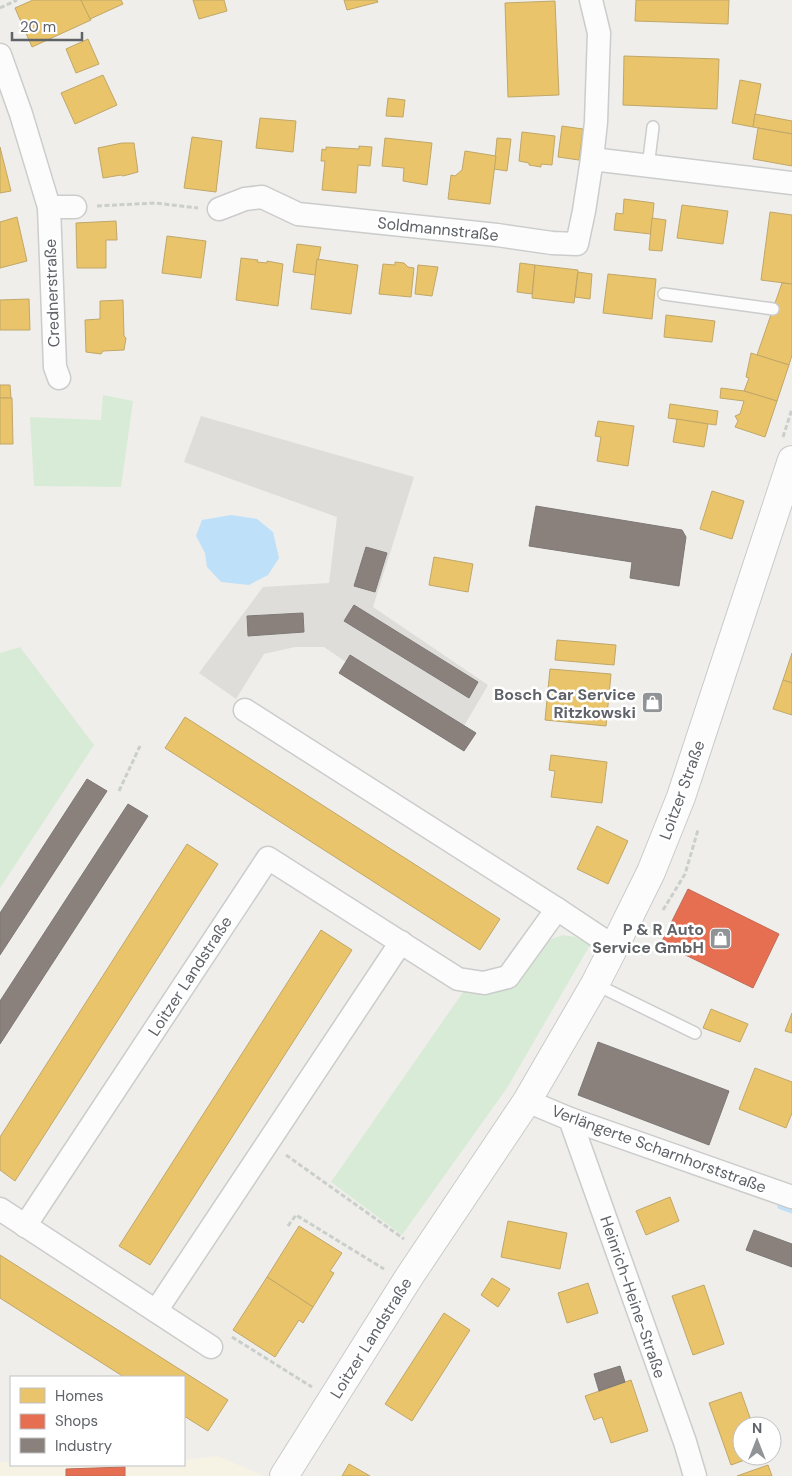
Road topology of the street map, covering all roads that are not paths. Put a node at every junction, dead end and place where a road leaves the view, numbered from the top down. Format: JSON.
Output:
{"nodes":[{"id":1,"x":591,"y":0,"type":"edge"},
{"id":2,"x":0,"y":55,"type":"edge"},
{"id":3,"x":653,"y":127,"type":"dead end"},
{"id":4,"x":592,"y":160,"type":"junction"},
{"id":5,"x":648,"y":167,"type":"junction"},
{"id":6,"x":792,"y":183,"type":"edge"},
{"id":7,"x":49,"y":206,"type":"junction"},
{"id":8,"x":75,"y":207,"type":"road end"},
{"id":9,"x":219,"y":209,"type":"road end"},
{"id":10,"x":664,"y":294,"type":"dead end"},
{"id":11,"x":773,"y":309,"type":"dead end"},
{"id":12,"x":59,"y":378,"type":"dead end"},
{"id":13,"x":786,"y":453,"type":"edge"},
{"id":14,"x":245,"y":710,"type":"dead end"},
{"id":15,"x":557,"y":909,"type":"junction"},
{"id":16,"x":401,"y":942,"type":"junction"},
{"id":17,"x":614,"y":947,"type":"junction"},
{"id":18,"x":595,"y":984,"type":"junction"},
{"id":19,"x":695,"y":1034,"type":"dead end"},
{"id":20,"x":527,"y":1101,"type":"junction"},
{"id":21,"x":570,"y":1119,"type":"junction"},
{"id":22,"x":792,"y":1197,"type":"edge"},
{"id":23,"x":0,"y":1209,"type":"edge"},
{"id":24,"x":25,"y":1226,"type":"junction"},
{"id":25,"x":156,"y":1310,"type":"junction"},
{"id":26,"x":218,"y":1340,"type":"road end"},
{"id":27,"x":284,"y":1476,"type":"edge"},
{"id":28,"x":694,"y":1476,"type":"edge"}],
"edges":[{"from":1,"to":4,"type":"street","name":"Soldmannstraße"},
{"from":2,"to":7,"type":"street","name":"Crednerstraße"},
{"from":3,"to":5,"type":"lane"},
{"from":4,"to":5,"type":"street"},
{"from":4,"to":9,"type":"street","name":"Soldmannstraße"},
{"from":5,"to":6,"type":"street"},
{"from":7,"to":8,"type":"street"},
{"from":7,"to":12,"type":"street","name":"Crednerstraße"},
{"from":10,"to":11,"type":"lane"},
{"from":13,"to":17,"type":"main road","name":"Loitzer Straße"},
{"from":14,"to":15,"type":"street"},
{"from":15,"to":16,"type":"street","name":"Loitzer Landstraße"},
{"from":15,"to":17,"type":"street"},
{"from":16,"to":24,"type":"street","name":"Loitzer Landstraße"},
{"from":16,"to":25,"type":"street"},
{"from":17,"to":18,"type":"main road","name":"Loitzer Straße"},
{"from":18,"to":19,"type":"lane"},
{"from":18,"to":20,"type":"main road","name":"Loitzer Straße"},
{"from":20,"to":21,"type":"street","name":"Verlängerte Scharnhorststraße"},
{"from":20,"to":27,"type":"main road","name":"Loitzer Landstraße"},
{"from":21,"to":22,"type":"street","name":"Verlängerte Scharnhorststraße"},
{"from":21,"to":28,"type":"street","name":"Heinrich-Heine-Straße"},
{"from":23,"to":24,"type":"street"},
{"from":24,"to":25,"type":"street"},
{"from":25,"to":26,"type":"street"}]}
